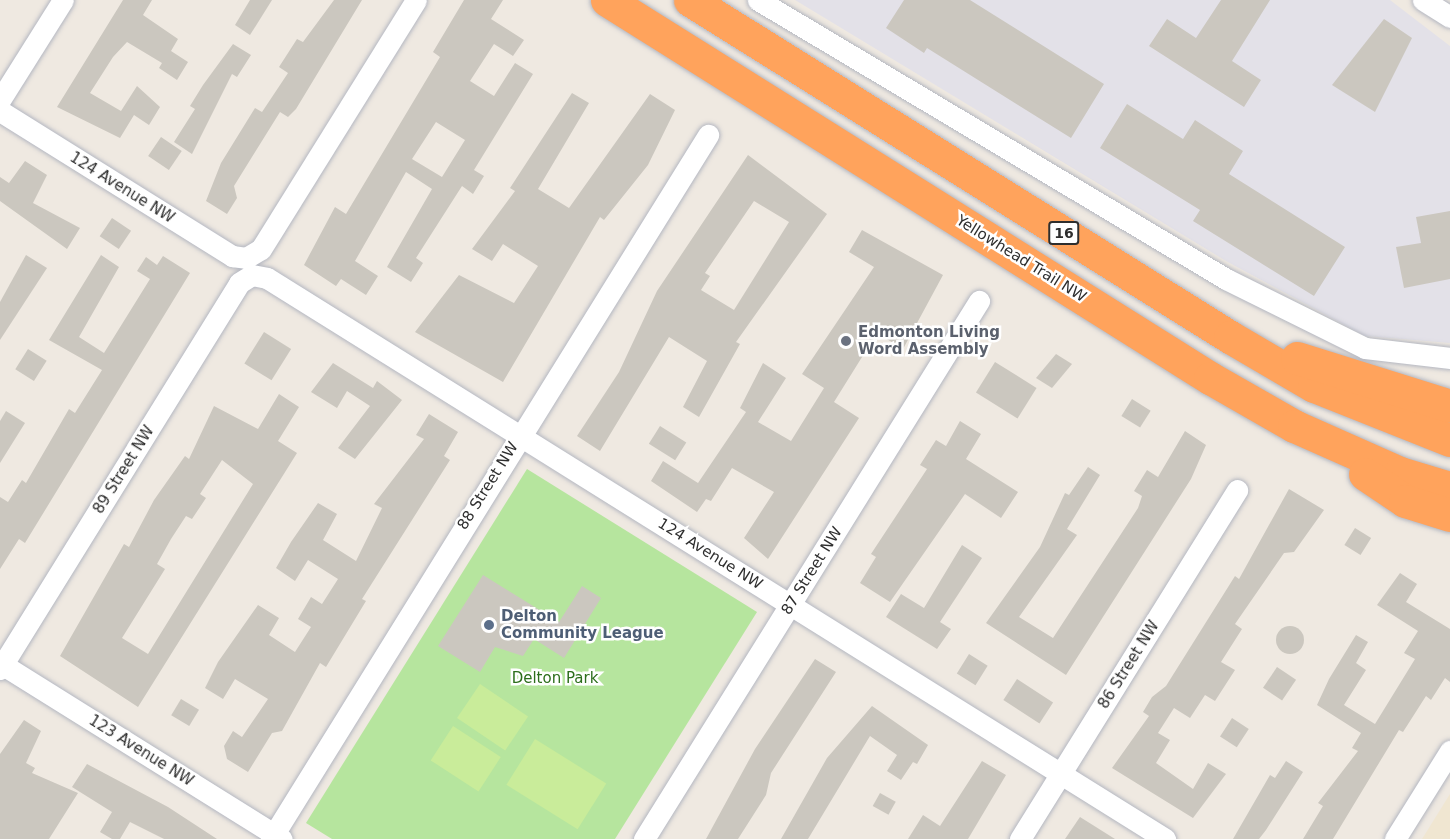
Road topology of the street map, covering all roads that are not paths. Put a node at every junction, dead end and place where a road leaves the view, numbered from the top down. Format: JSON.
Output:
{"nodes":[{"id":1,"x":63,"y":0,"type":"edge"},
{"id":2,"x":416,"y":0,"type":"edge"},
{"id":3,"x":607,"y":0,"type":"edge"},
{"id":4,"x":690,"y":0,"type":"edge"},
{"id":5,"x":758,"y":0,"type":"edge"},
{"id":6,"x":1424,"y":0,"type":"edge"},
{"id":7,"x":1450,"y":17,"type":"edge"},
{"id":8,"x":0,"y":100,"type":"edge"},
{"id":9,"x":0,"y":111,"type":"edge"},
{"id":10,"x":708,"y":135,"type":"dead end"},
{"id":11,"x":249,"y":267,"type":"junction"},
{"id":12,"x":979,"y":302,"type":"dead end"},
{"id":13,"x":1230,"y":337,"type":"junction"},
{"id":14,"x":1450,"y":358,"type":"edge"},
{"id":15,"x":1450,"y":406,"type":"edge"},
{"id":16,"x":1294,"y":426,"type":"junction"},
{"id":17,"x":520,"y":435,"type":"junction"},
{"id":18,"x":1450,"y":440,"type":"edge"},
{"id":19,"x":1450,"y":488,"type":"edge"},
{"id":20,"x":1238,"y":490,"type":"dead end"},
{"id":21,"x":1450,"y":515,"type":"edge"},
{"id":22,"x":791,"y":605,"type":"junction"},
{"id":23,"x":1,"y":666,"type":"edge"},
{"id":24,"x":1450,"y":751,"type":"edge"},
{"id":25,"x":1060,"y":774,"type":"junction"},
{"id":26,"x":276,"y":837,"type":"edge"},
{"id":27,"x":644,"y":839,"type":"edge"},
{"id":28,"x":1020,"y":839,"type":"edge"},
{"id":29,"x":1165,"y":839,"type":"edge"},
{"id":30,"x":1395,"y":839,"type":"edge"}],
"edges":[{"from":1,"to":8,"type":"street"},
{"from":2,"to":11,"type":"street","name":"89 Street NW"},
{"from":3,"to":16,"type":"highway","name":"Yellowhead Trail NW"},
{"from":4,"to":13,"type":"highway","number":"16"},
{"from":5,"to":14,"type":"street"},
{"from":6,"to":7,"type":"street"},
{"from":9,"to":11,"type":"street","name":"124 Avenue NW"},
{"from":10,"to":17,"type":"street","name":"88 Street NW"},
{"from":11,"to":17,"type":"street","name":"124 Avenue NW"},
{"from":11,"to":23,"type":"street","name":"89 Street NW"},
{"from":12,"to":22,"type":"street","name":"87 Street NW"},
{"from":13,"to":15,"type":"highway"},
{"from":13,"to":18,"type":"highway","number":"16"},
{"from":16,"to":19,"type":"highway","name":"Yellowhead Trail NW"},
{"from":16,"to":21,"type":"highway"},
{"from":17,"to":22,"type":"street","name":"124 Avenue NW"},
{"from":17,"to":26,"type":"street","name":"88 Street NW"},
{"from":20,"to":25,"type":"street","name":"86 Street NW"},
{"from":22,"to":25,"type":"street","name":"124 Avenue NW"},
{"from":22,"to":27,"type":"street","name":"87 Street NW"},
{"from":23,"to":26,"type":"street","name":"123 Avenue NW"},
{"from":24,"to":30,"type":"street"},
{"from":25,"to":28,"type":"street","name":"86 Street NW"},
{"from":25,"to":29,"type":"street","name":"124 Avenue NW"}]}
